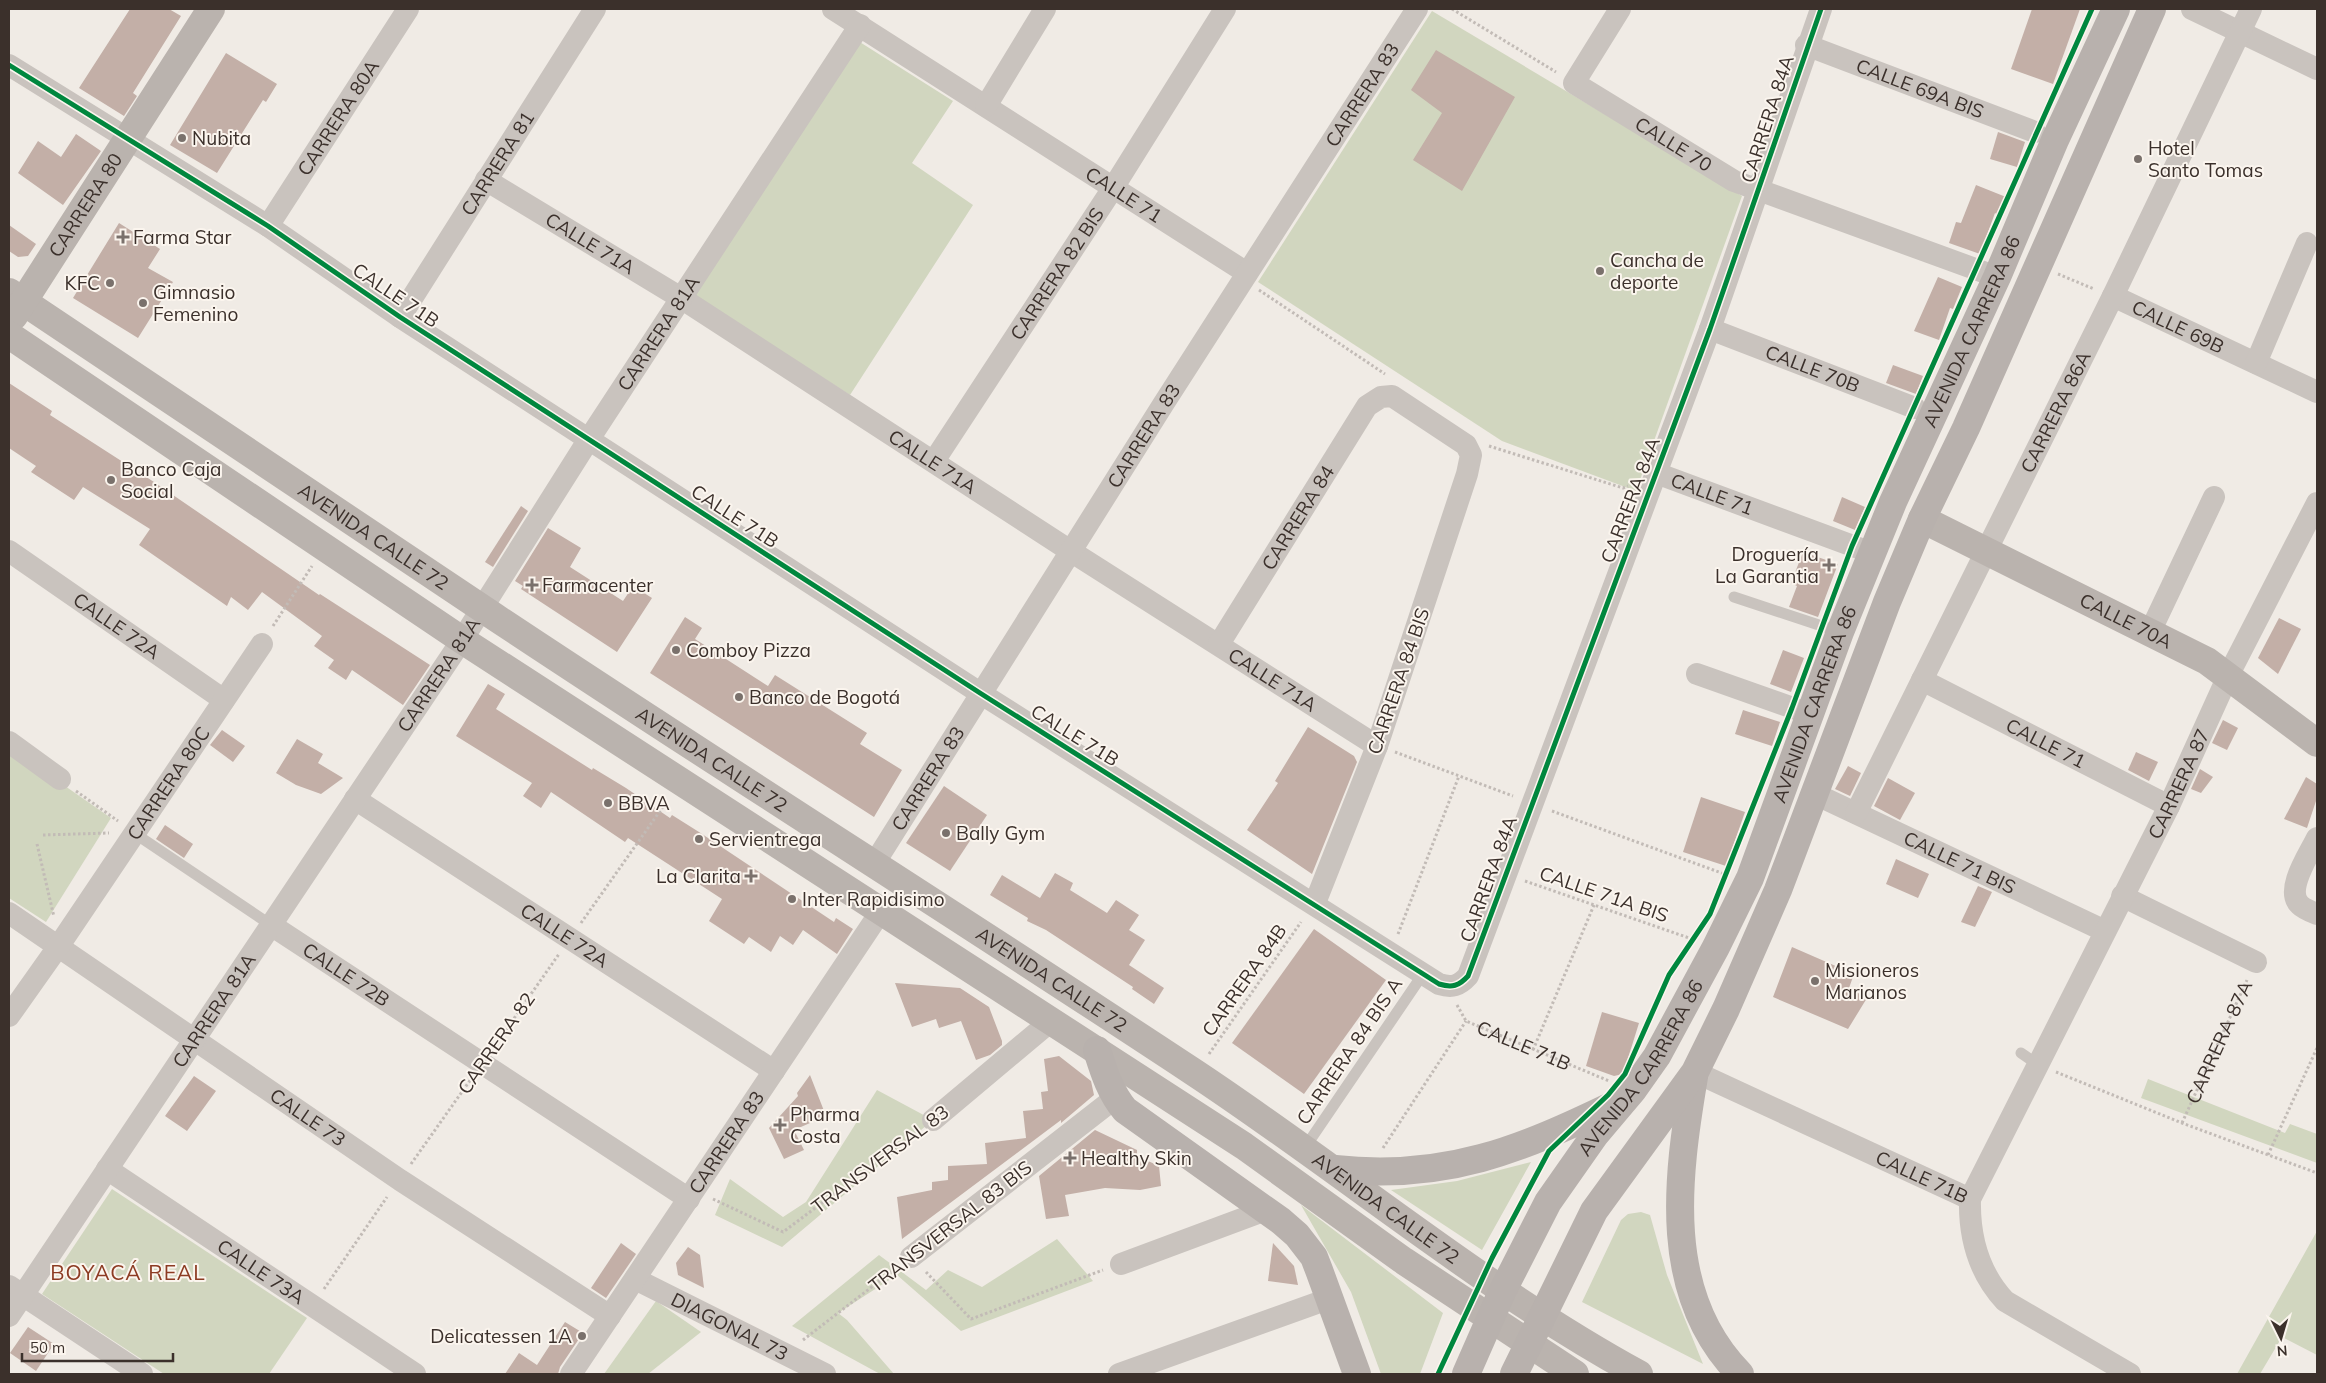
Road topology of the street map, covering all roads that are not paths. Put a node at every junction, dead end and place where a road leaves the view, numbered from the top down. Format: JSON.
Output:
{"nodes":[{"id":1,"x":211,"y":9,"type":"edge"},
{"id":2,"x":408,"y":9,"type":"edge"},
{"id":3,"x":595,"y":9,"type":"edge"},
{"id":4,"x":834,"y":9,"type":"edge"},
{"id":5,"x":1045,"y":9,"type":"edge"},
{"id":6,"x":1225,"y":9,"type":"edge"},
{"id":7,"x":1417,"y":9,"type":"edge"},
{"id":8,"x":1620,"y":9,"type":"edge"},
{"id":9,"x":1821,"y":9,"type":"edge"},
{"id":10,"x":2116,"y":9,"type":"edge"},
{"id":11,"x":2152,"y":9,"type":"edge"},
{"id":12,"x":2192,"y":9,"type":"edge"},
{"id":13,"x":2251,"y":9,"type":"edge"},
{"id":14,"x":860,"y":26,"type":"junction"},
{"id":15,"x":2239,"y":32,"type":"junction"},
{"id":16,"x":1806,"y":45,"type":"junction"},
{"id":17,"x":9,"y":65,"type":"edge"},
{"id":18,"x":2317,"y":69,"type":"edge"},
{"id":19,"x":986,"y":106,"type":"junction"},
{"id":20,"x":2035,"y":132,"type":"dead end"},
{"id":21,"x":127,"y":140,"type":"junction"},
{"id":22,"x":486,"y":180,"type":"junction"},
{"id":23,"x":1113,"y":188,"type":"junction"},
{"id":24,"x":1759,"y":190,"type":"junction"},
{"id":25,"x":268,"y":226,"type":"junction"},
{"id":26,"x":2307,"y":243,"type":"dead end"},
{"id":27,"x":1247,"y":273,"type":"junction"},
{"id":28,"x":1997,"y":277,"type":"junction"},
{"id":29,"x":2113,"y":296,"type":"junction"},
{"id":30,"x":681,"y":298,"type":"junction"},
{"id":31,"x":14,"y":305,"type":"edge"},
{"id":32,"x":400,"y":317,"type":"junction"},
{"id":33,"x":1710,"y":329,"type":"junction"},
{"id":34,"x":9,"y":334,"type":"edge"},
{"id":35,"x":2256,"y":363,"type":"junction"},
{"id":36,"x":2317,"y":392,"type":"edge"},
{"id":37,"x":1915,"y":408,"type":"dead end"},
{"id":38,"x":589,"y":439,"type":"junction"},
{"id":39,"x":1469,"y":450,"type":"joint"},
{"id":40,"x":934,"y":461,"type":"junction"},
{"id":41,"x":1656,"y":473,"type":"junction"},
{"id":42,"x":2214,"y":497,"type":"dead end"},
{"id":43,"x":2317,"y":504,"type":"edge"},
{"id":44,"x":1922,"y":519,"type":"junction"},
{"id":45,"x":1986,"y":550,"type":"junction"},
{"id":46,"x":9,"y":551,"type":"edge"},
{"id":47,"x":1072,"y":552,"type":"junction"},
{"id":48,"x":1872,"y":553,"type":"junction"},
{"id":49,"x":1734,"y":597,"type":"dead end"},
{"id":50,"x":482,"y":609,"type":"junction"},
{"id":51,"x":1840,"y":632,"type":"junction"},
{"id":52,"x":2150,"y":632,"type":"junction"},
{"id":53,"x":462,"y":640,"type":"junction"},
{"id":54,"x":262,"y":644,"type":"road end"},
{"id":55,"x":1219,"y":644,"type":"junction"},
{"id":56,"x":1697,"y":674,"type":"dead end"},
{"id":57,"x":2228,"y":676,"type":"junction"},
{"id":58,"x":1922,"y":680,"type":"junction"},
{"id":59,"x":980,"y":693,"type":"junction"},
{"id":60,"x":224,"y":700,"type":"junction"},
{"id":61,"x":1810,"y":714,"type":"junction"},
{"id":62,"x":9,"y":742,"type":"edge"},
{"id":63,"x":2317,"y":743,"type":"edge"},
{"id":64,"x":1377,"y":746,"type":"junction"},
{"id":65,"x":60,"y":778,"type":"road end"},
{"id":66,"x":1815,"y":794,"type":"junction"},
{"id":67,"x":356,"y":799,"type":"junction"},
{"id":68,"x":2169,"y":806,"type":"junction"},
{"id":69,"x":1856,"y":813,"type":"junction"},
{"id":70,"x":134,"y":833,"type":"junction"},
{"id":71,"x":2317,"y":838,"type":"edge"},
{"id":72,"x":874,"y":864,"type":"junction"},
{"id":73,"x":2122,"y":896,"type":"junction"},
{"id":74,"x":1315,"y":903,"type":"junction"},
{"id":75,"x":881,"y":911,"type":"junction"},
{"id":76,"x":9,"y":913,"type":"edge"},
{"id":77,"x":2317,"y":914,"type":"edge"},
{"id":78,"x":271,"y":926,"type":"junction"},
{"id":79,"x":2104,"y":931,"type":"junction"},
{"id":80,"x":59,"y":946,"type":"junction"},
{"id":81,"x":2256,"y":962,"type":"road end"},
{"id":82,"x":1423,"y":974,"type":"junction"},
{"id":83,"x":1448,"y":987,"type":"joint"},
{"id":84,"x":9,"y":1016,"type":"edge"},
{"id":85,"x":1051,"y":1021,"type":"junction"},
{"id":86,"x":194,"y":1040,"type":"junction"},
{"id":87,"x":1097,"y":1050,"type":"junction"},
{"id":88,"x":774,"y":1071,"type":"junction"},
{"id":89,"x":1695,"y":1072,"type":"junction"},
{"id":90,"x":1621,"y":1092,"type":"junction"},
{"id":91,"x":1115,"y":1098,"type":"junction"},
{"id":92,"x":933,"y":1120,"type":"road end"},
{"id":93,"x":1304,"y":1149,"type":"junction"},
{"id":94,"x":107,"y":1169,"type":"junction"},
{"id":95,"x":1334,"y":1169,"type":"junction"},
{"id":96,"x":692,"y":1194,"type":"junction"},
{"id":97,"x":1970,"y":1199,"type":"junction"},
{"id":98,"x":1266,"y":1210,"type":"junction"},
{"id":99,"x":911,"y":1257,"type":"road end"},
{"id":100,"x":1120,"y":1264,"type":"road end"},
{"id":101,"x":635,"y":1279,"type":"junction"},
{"id":102,"x":16,"y":1290,"type":"edge"},
{"id":103,"x":1502,"y":1292,"type":"junction"},
{"id":104,"x":1331,"y":1298,"type":"junction"},
{"id":105,"x":9,"y":1316,"type":"edge"},
{"id":106,"x":610,"y":1316,"type":"junction"},
{"id":107,"x":1541,"y":1316,"type":"junction"},
{"id":108,"x":1490,"y":1319,"type":"junction"},
{"id":109,"x":1528,"y":1344,"type":"junction"},
{"id":110,"x":142,"y":1374,"type":"edge"},
{"id":111,"x":415,"y":1374,"type":"edge"},
{"id":112,"x":571,"y":1374,"type":"edge"},
{"id":113,"x":825,"y":1374,"type":"edge"},
{"id":114,"x":1119,"y":1374,"type":"edge"},
{"id":115,"x":1357,"y":1374,"type":"edge"},
{"id":116,"x":1466,"y":1374,"type":"edge"},
{"id":117,"x":1514,"y":1374,"type":"edge"},
{"id":118,"x":1575,"y":1374,"type":"edge"},
{"id":119,"x":1639,"y":1374,"type":"edge"},
{"id":120,"x":1740,"y":1374,"type":"edge"},
{"id":121,"x":2130,"y":1374,"type":"edge"}],
"edges":[{"from":1,"to":21,"type":"main road","name":"CARRERA 80"},
{"from":2,"to":25,"type":"street","name":"CARRERA 80A"},
{"from":3,"to":22,"type":"street","name":"CARRERA 81"},
{"from":4,"to":14,"type":"street","name":"CALLE 71"},
{"from":5,"to":19,"type":"street"},
{"from":6,"to":23,"type":"street","name":"CARRERA 82 BIS"},
{"from":7,"to":27,"type":"street","name":"CARRERA 83"},
{"from":8,"to":24,"type":"street","name":"CALLE 70"},
{"from":9,"to":16,"type":"street","name":"CARRERA 84A"},
{"from":10,"to":28,"type":"main road","name":"AVENIDA CARRERA 86"},
{"from":11,"to":44,"type":"main road","name":"AVENIDA CARRERA 86"},
{"from":12,"to":15,"type":"street"},
{"from":13,"to":15,"type":"street","name":"CARRERA 86A"},
{"from":14,"to":19,"type":"street","name":"CALLE 71"},
{"from":14,"to":30,"type":"street","name":"CARRERA 81A"},
{"from":15,"to":18,"type":"street"},
{"from":15,"to":29,"type":"street","name":"CARRERA 86A"},
{"from":16,"to":20,"type":"street","name":"CALLE 69A BIS"},
{"from":16,"to":24,"type":"street","name":"CARRERA 84A"},
{"from":17,"to":21,"type":"street","name":"CALLE 71B"},
{"from":19,"to":23,"type":"street","name":"CALLE 71"},
{"from":21,"to":25,"type":"street","name":"CALLE 71B"},
{"from":21,"to":31,"type":"main road","name":"CARRERA 80"},
{"from":22,"to":30,"type":"street","name":"CALLE 71A"},
{"from":22,"to":32,"type":"street","name":"CARRERA 81"},
{"from":23,"to":27,"type":"street","name":"CALLE 71"},
{"from":23,"to":40,"type":"street","name":"CARRERA 82 BIS"},
{"from":24,"to":28,"type":"street","name":"CALLE 70"},
{"from":24,"to":33,"type":"street","name":"CARRERA 84A"},
{"from":25,"to":32,"type":"street","name":"CALLE 71B"},
{"from":26,"to":35,"type":"street"},
{"from":27,"to":47,"type":"street","name":"CARRERA 83"},
{"from":28,"to":48,"type":"main road","name":"AVENIDA CARRERA 86"},
{"from":29,"to":35,"type":"street","name":"CALLE 69B"},
{"from":29,"to":45,"type":"street","name":"CARRERA 86A"},
{"from":30,"to":38,"type":"street","name":"CARRERA 81A"},
{"from":30,"to":40,"type":"street","name":"CALLE 71A"},
{"from":31,"to":50,"type":"main road","name":"AVENIDA CALLE 72"},
{"from":32,"to":38,"type":"street","name":"CALLE 71B"},
{"from":33,"to":37,"type":"street","name":"CALLE 70B"},
{"from":33,"to":41,"type":"street","name":"CARRERA 84A"},
{"from":34,"to":53,"type":"main road","name":"AVENIDA CALLE 72"},
{"from":35,"to":36,"type":"street","name":"CALLE 69B"},
{"from":38,"to":50,"type":"street","name":"CARRERA 81A"},
{"from":38,"to":59,"type":"street","name":"CALLE 71B"},
{"from":39,"to":55,"type":"street","name":"CARRERA 84"},
{"from":39,"to":64,"type":"street","name":"CARRERA 84 BIS"},
{"from":40,"to":47,"type":"street","name":"CALLE 71A"},
{"from":41,"to":48,"type":"street","name":"CALLE 71"},
{"from":41,"to":83,"type":"street","name":"CARRERA 84A"},
{"from":42,"to":52,"type":"street"},
{"from":43,"to":57,"type":"street","name":"CARRERA 87"},
{"from":44,"to":45,"type":"main road","name":"CALLE 70A"},
{"from":44,"to":66,"type":"main road","name":"AVENIDA CARRERA 86"},
{"from":45,"to":52,"type":"main road","name":"CALLE 70A"},
{"from":45,"to":58,"type":"street","name":"CARRERA 86A"},
{"from":46,"to":60,"type":"street","name":"CALLE 72A"},
{"from":47,"to":55,"type":"street","name":"CALLE 71A"},
{"from":47,"to":59,"type":"street","name":"CARRERA 83"},
{"from":48,"to":51,"type":"main road","name":"AVENIDA CARRERA 86"},
{"from":49,"to":51,"type":"lane"},
{"from":50,"to":53,"type":"street","name":"CARRERA 81A"},
{"from":50,"to":72,"type":"main road","name":"AVENIDA CALLE 72"},
{"from":51,"to":61,"type":"main road","name":"AVENIDA CARRERA 86"},
{"from":52,"to":57,"type":"main road","name":"CALLE 70A"},
{"from":53,"to":67,"type":"street","name":"CARRERA 81A"},
{"from":53,"to":75,"type":"main road","name":"AVENIDA CALLE 72"},
{"from":54,"to":60,"type":"street","name":"CARRERA 80C"},
{"from":55,"to":64,"type":"street","name":"CALLE 71A"},
{"from":56,"to":61,"type":"street"},
{"from":57,"to":63,"type":"main road","name":"CALLE 70A"},
{"from":57,"to":68,"type":"street","name":"CARRERA 87"},
{"from":58,"to":68,"type":"street","name":"CALLE 71"},
{"from":58,"to":69,"type":"street","name":"CARRERA 86A"},
{"from":59,"to":72,"type":"street","name":"CARRERA 83"},
{"from":59,"to":74,"type":"street","name":"CALLE 71B"},
{"from":60,"to":70,"type":"street","name":"CARRERA 80C"},
{"from":61,"to":90,"type":"main road","name":"AVENIDA CARRERA 86"},
{"from":62,"to":65,"type":"street"},
{"from":64,"to":74,"type":"street","name":"CARRERA 84 BIS"},
{"from":66,"to":69,"type":"street","name":"CALLE 71 BIS"},
{"from":66,"to":89,"type":"main road","name":"AVENIDA CARRERA 86"},
{"from":67,"to":78,"type":"street","name":"CARRERA 81A"},
{"from":67,"to":88,"type":"street","name":"CALLE 72A"},
{"from":68,"to":73,"type":"street","name":"CARRERA 87"},
{"from":69,"to":79,"type":"street","name":"CALLE 71 BIS"},
{"from":70,"to":78,"type":"lane","name":"CALLE 72B"},
{"from":70,"to":80,"type":"street","name":"CARRERA 80C"},
{"from":71,"to":77,"type":"street"},
{"from":72,"to":93,"type":"main road","name":"AVENIDA CALLE 72"},
{"from":73,"to":79,"type":"street","name":"CARRERA 87"},
{"from":73,"to":81,"type":"street"},
{"from":74,"to":82,"type":"street","name":"CALLE 71B"},
{"from":75,"to":85,"type":"main road","name":"AVENIDA CALLE 72"},
{"from":75,"to":88,"type":"street","name":"CARRERA 83"},
{"from":76,"to":80,"type":"street","name":"CALLE 73"},
{"from":78,"to":86,"type":"street","name":"CARRERA 81A"},
{"from":78,"to":96,"type":"street","name":"CALLE 72B"},
{"from":79,"to":97,"type":"street","name":"CARRERA 87"},
{"from":80,"to":84,"type":"street","name":"CARRERA 80C"},
{"from":80,"to":86,"type":"street","name":"CALLE 73"},
{"from":82,"to":83,"type":"street","name":"CALLE 71B"},
{"from":82,"to":93,"type":"lane","name":"CARRERA 84 BIS A"},
{"from":85,"to":87,"type":"main road","name":"AVENIDA CALLE 72"},
{"from":85,"to":92,"type":"street","name":"TRANSVERSAL 83"},
{"from":86,"to":94,"type":"street","name":"CARRERA 81A"},
{"from":86,"to":106,"type":"street","name":"CALLE 73"},
{"from":87,"to":91,"type":"main road"},
{"from":87,"to":108,"type":"main road","name":"AVENIDA CALLE 72"},
{"from":88,"to":96,"type":"street","name":"CARRERA 83"},
{"from":89,"to":97,"type":"street","name":"CALLE 71B"},
{"from":89,"to":107,"type":"main road","name":"AVENIDA CARRERA 86"},
{"from":89,"to":120,"type":"main road"},
{"from":90,"to":95,"type":"main road"},
{"from":90,"to":103,"type":"main road","name":"AVENIDA CARRERA 86"},
{"from":91,"to":98,"type":"main road"},
{"from":91,"to":99,"type":"street","name":"TRANSVERSAL 83 BIS"},
{"from":93,"to":95,"type":"main road","name":"AVENIDA CALLE 72"},
{"from":94,"to":102,"type":"street","name":"CARRERA 81A"},
{"from":94,"to":111,"type":"street","name":"CALLE 73A"},
{"from":95,"to":103,"type":"main road","name":"AVENIDA CALLE 72"},
{"from":96,"to":101,"type":"street","name":"CARRERA 83"},
{"from":97,"to":121,"type":"street","name":"CALLE 71B"},
{"from":98,"to":100,"type":"street"},
{"from":98,"to":104,"type":"main road"},
{"from":101,"to":106,"type":"street","name":"CARRERA 83"},
{"from":101,"to":113,"type":"street","name":"DIAGONAL 73"},
{"from":102,"to":105,"type":"street","name":"CARRERA 81A"},
{"from":102,"to":110,"type":"street"},
{"from":103,"to":107,"type":"main road","name":"AVENIDA CALLE 72"},
{"from":103,"to":108,"type":"main road","name":"AVENIDA CARRERA 86"},
{"from":104,"to":114,"type":"street"},
{"from":104,"to":115,"type":"main road"},
{"from":106,"to":112,"type":"street","name":"CARRERA 83"},
{"from":107,"to":109,"type":"main road","name":"AVENIDA CARRERA 86"},
{"from":107,"to":119,"type":"main road","name":"AVENIDA CALLE 72"},
{"from":108,"to":109,"type":"main road","name":"AVENIDA CALLE 72"},
{"from":108,"to":116,"type":"main road","name":"AVENIDA CARRERA 86"},
{"from":109,"to":117,"type":"main road","name":"AVENIDA CARRERA 86"},
{"from":109,"to":118,"type":"main road","name":"AVENIDA CALLE 72"}]}
